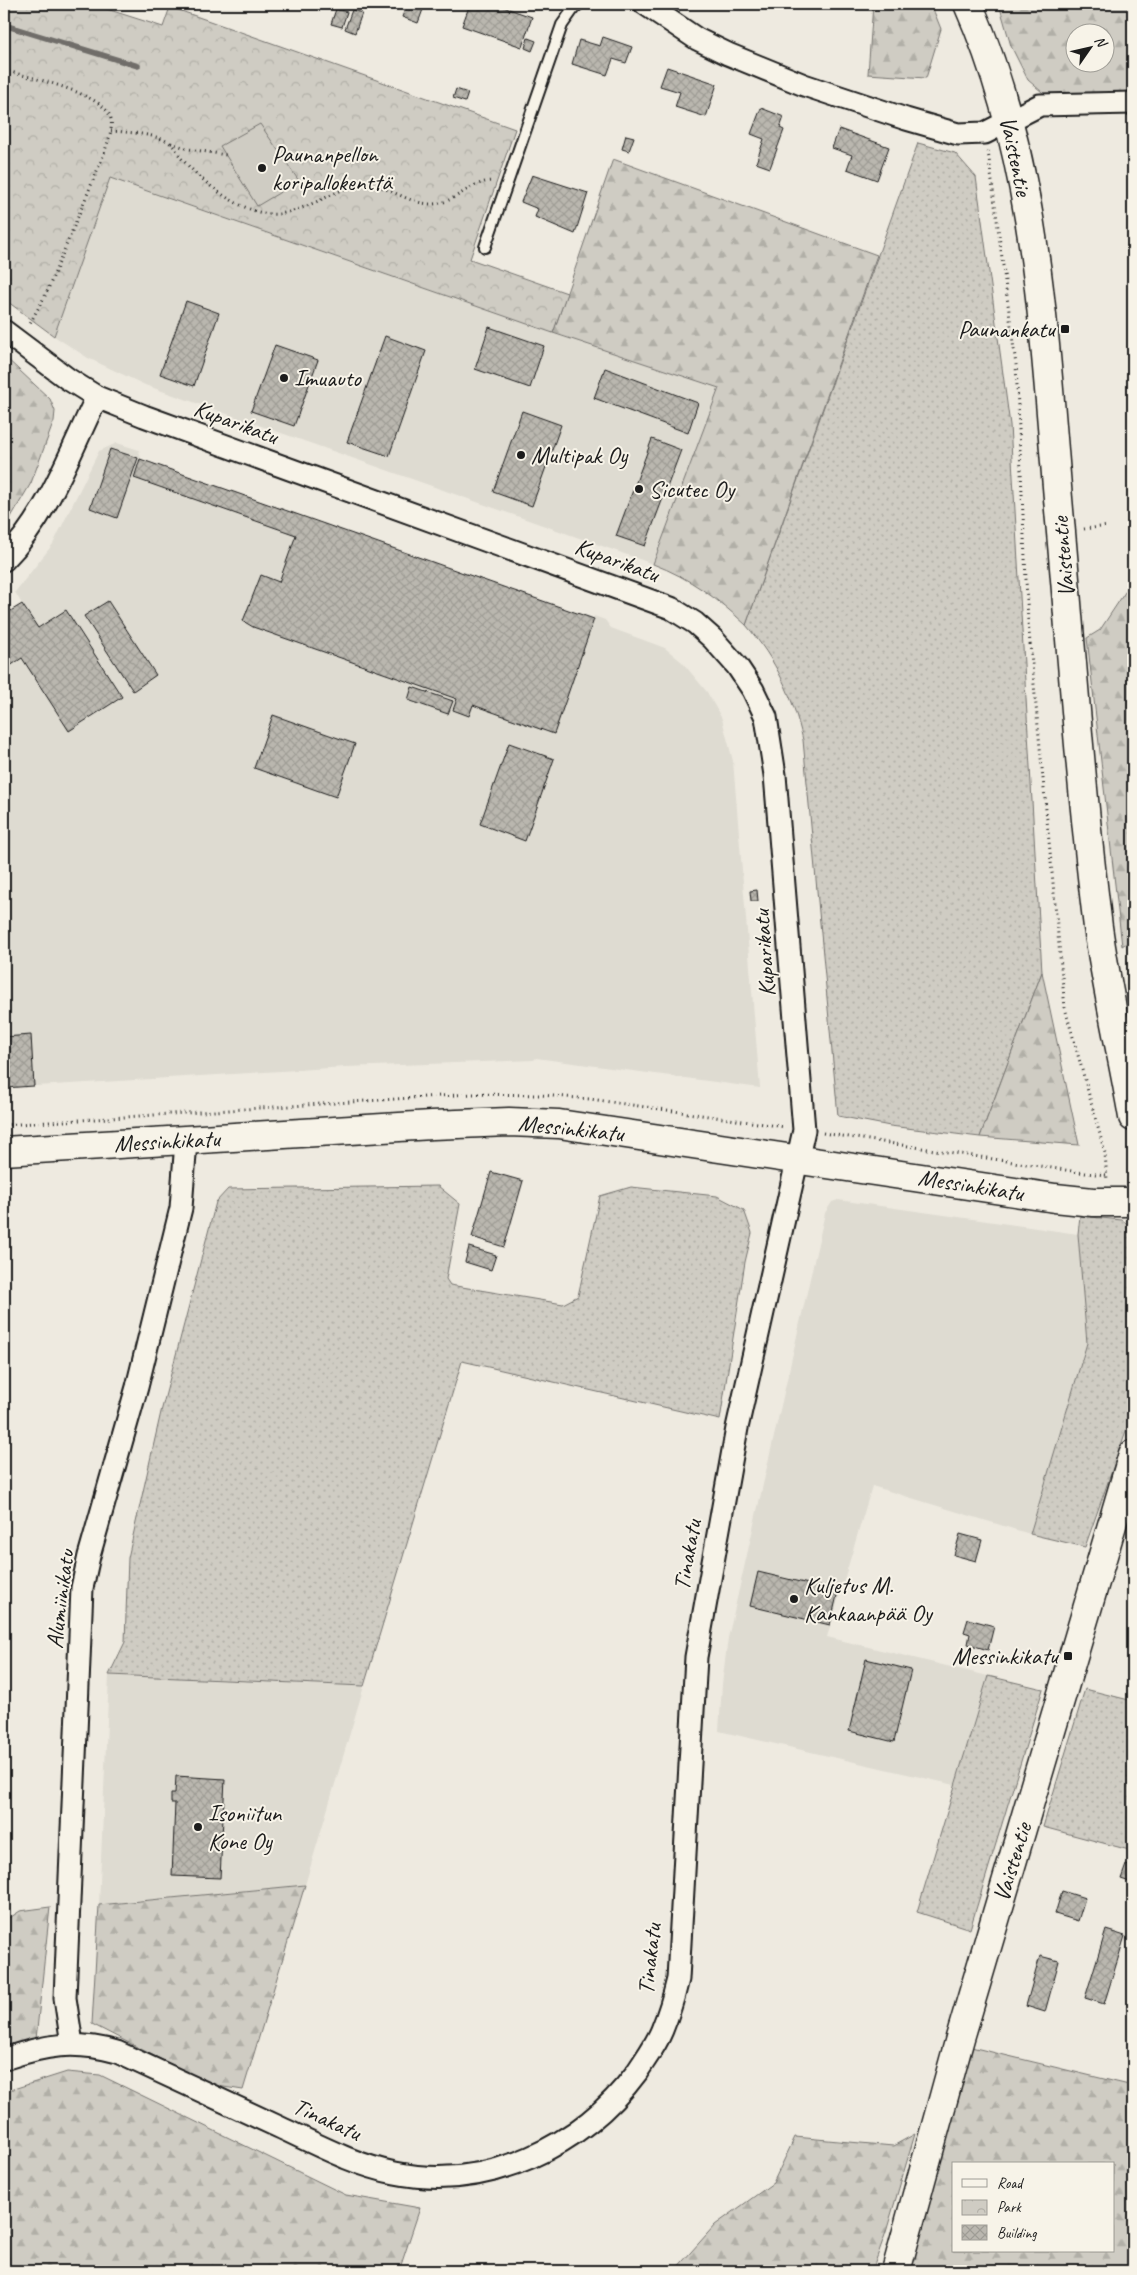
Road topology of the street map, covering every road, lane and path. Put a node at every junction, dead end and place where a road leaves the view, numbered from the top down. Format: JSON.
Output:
{"nodes":[{"id":1,"x":579,"y":4,"type":"edge"},
{"id":2,"x":645,"y":4,"type":"edge"},
{"id":3,"x":968,"y":4,"type":"edge"},
{"id":4,"x":4,"y":70,"type":"edge"},
{"id":5,"x":1133,"y":103,"type":"edge"},
{"id":6,"x":1009,"y":120,"type":"junction"},
{"id":7,"x":111,"y":131,"type":"junction"},
{"id":8,"x":985,"y":133,"type":"junction"},
{"id":9,"x":170,"y":143,"type":"junction"},
{"id":10,"x":226,"y":155,"type":"dead end"},
{"id":11,"x":507,"y":181,"type":"junction"},
{"id":12,"x":996,"y":208,"type":"junction"},
{"id":13,"x":1004,"y":208,"type":"dead end"},
{"id":14,"x":485,"y":247,"type":"dead end"},
{"id":15,"x":1009,"y":270,"type":"dead end"},
{"id":16,"x":1004,"y":271,"type":"junction"},
{"id":17,"x":11,"y":338,"type":"edge"},
{"id":18,"x":97,"y":397,"type":"junction"},
{"id":19,"x":4,"y":560,"type":"edge"},
{"id":20,"x":1133,"y":1117,"type":"edge"},
{"id":21,"x":186,"y":1141,"type":"junction"},
{"id":22,"x":4,"y":1151,"type":"edge"},
{"id":23,"x":798,"y":1158,"type":"junction"},
{"id":24,"x":1121,"y":1202,"type":"edge"},
{"id":25,"x":1133,"y":1454,"type":"edge"},
{"id":26,"x":72,"y":2044,"type":"junction"},
{"id":27,"x":4,"y":2059,"type":"edge"},
{"id":28,"x":896,"y":2271,"type":"edge"}],
"edges":[{"from":1,"to":11,"type":"lane"},
{"from":2,"to":8,"type":"street"},
{"from":3,"to":6,"type":"street","name":"Vaistentie"},
{"from":4,"to":7,"type":"path"},
{"from":5,"to":6,"type":"street"},
{"from":6,"to":8,"type":"street"},
{"from":6,"to":20,"type":"street","name":"Vaistentie"},
{"from":7,"to":9,"type":"path"},
{"from":7,"to":17,"type":"path"},
{"from":8,"to":12,"type":"path"},
{"from":9,"to":10,"type":"path"},
{"from":9,"to":11,"type":"path"},
{"from":11,"to":14,"type":"lane"},
{"from":12,"to":13,"type":"path"},
{"from":12,"to":16,"type":"path"},
{"from":15,"to":16,"type":"path"},
{"from":16,"to":24,"type":"path"},
{"from":17,"to":18,"type":"street","name":"Kuparikatu"},
{"from":18,"to":19,"type":"street"},
{"from":18,"to":23,"type":"street","name":"Kuparikatu"},
{"from":21,"to":22,"type":"street","name":"Messinkikatu"},
{"from":21,"to":23,"type":"street","name":"Messinkikatu"},
{"from":21,"to":26,"type":"street","name":"Alumiinikatu"},
{"from":23,"to":24,"type":"street","name":"Messinkikatu"},
{"from":23,"to":26,"type":"street","name":"Tinakatu"},
{"from":25,"to":28,"type":"street","name":"Vaistentie"},
{"from":26,"to":27,"type":"street","name":"Tinakatu"}]}
